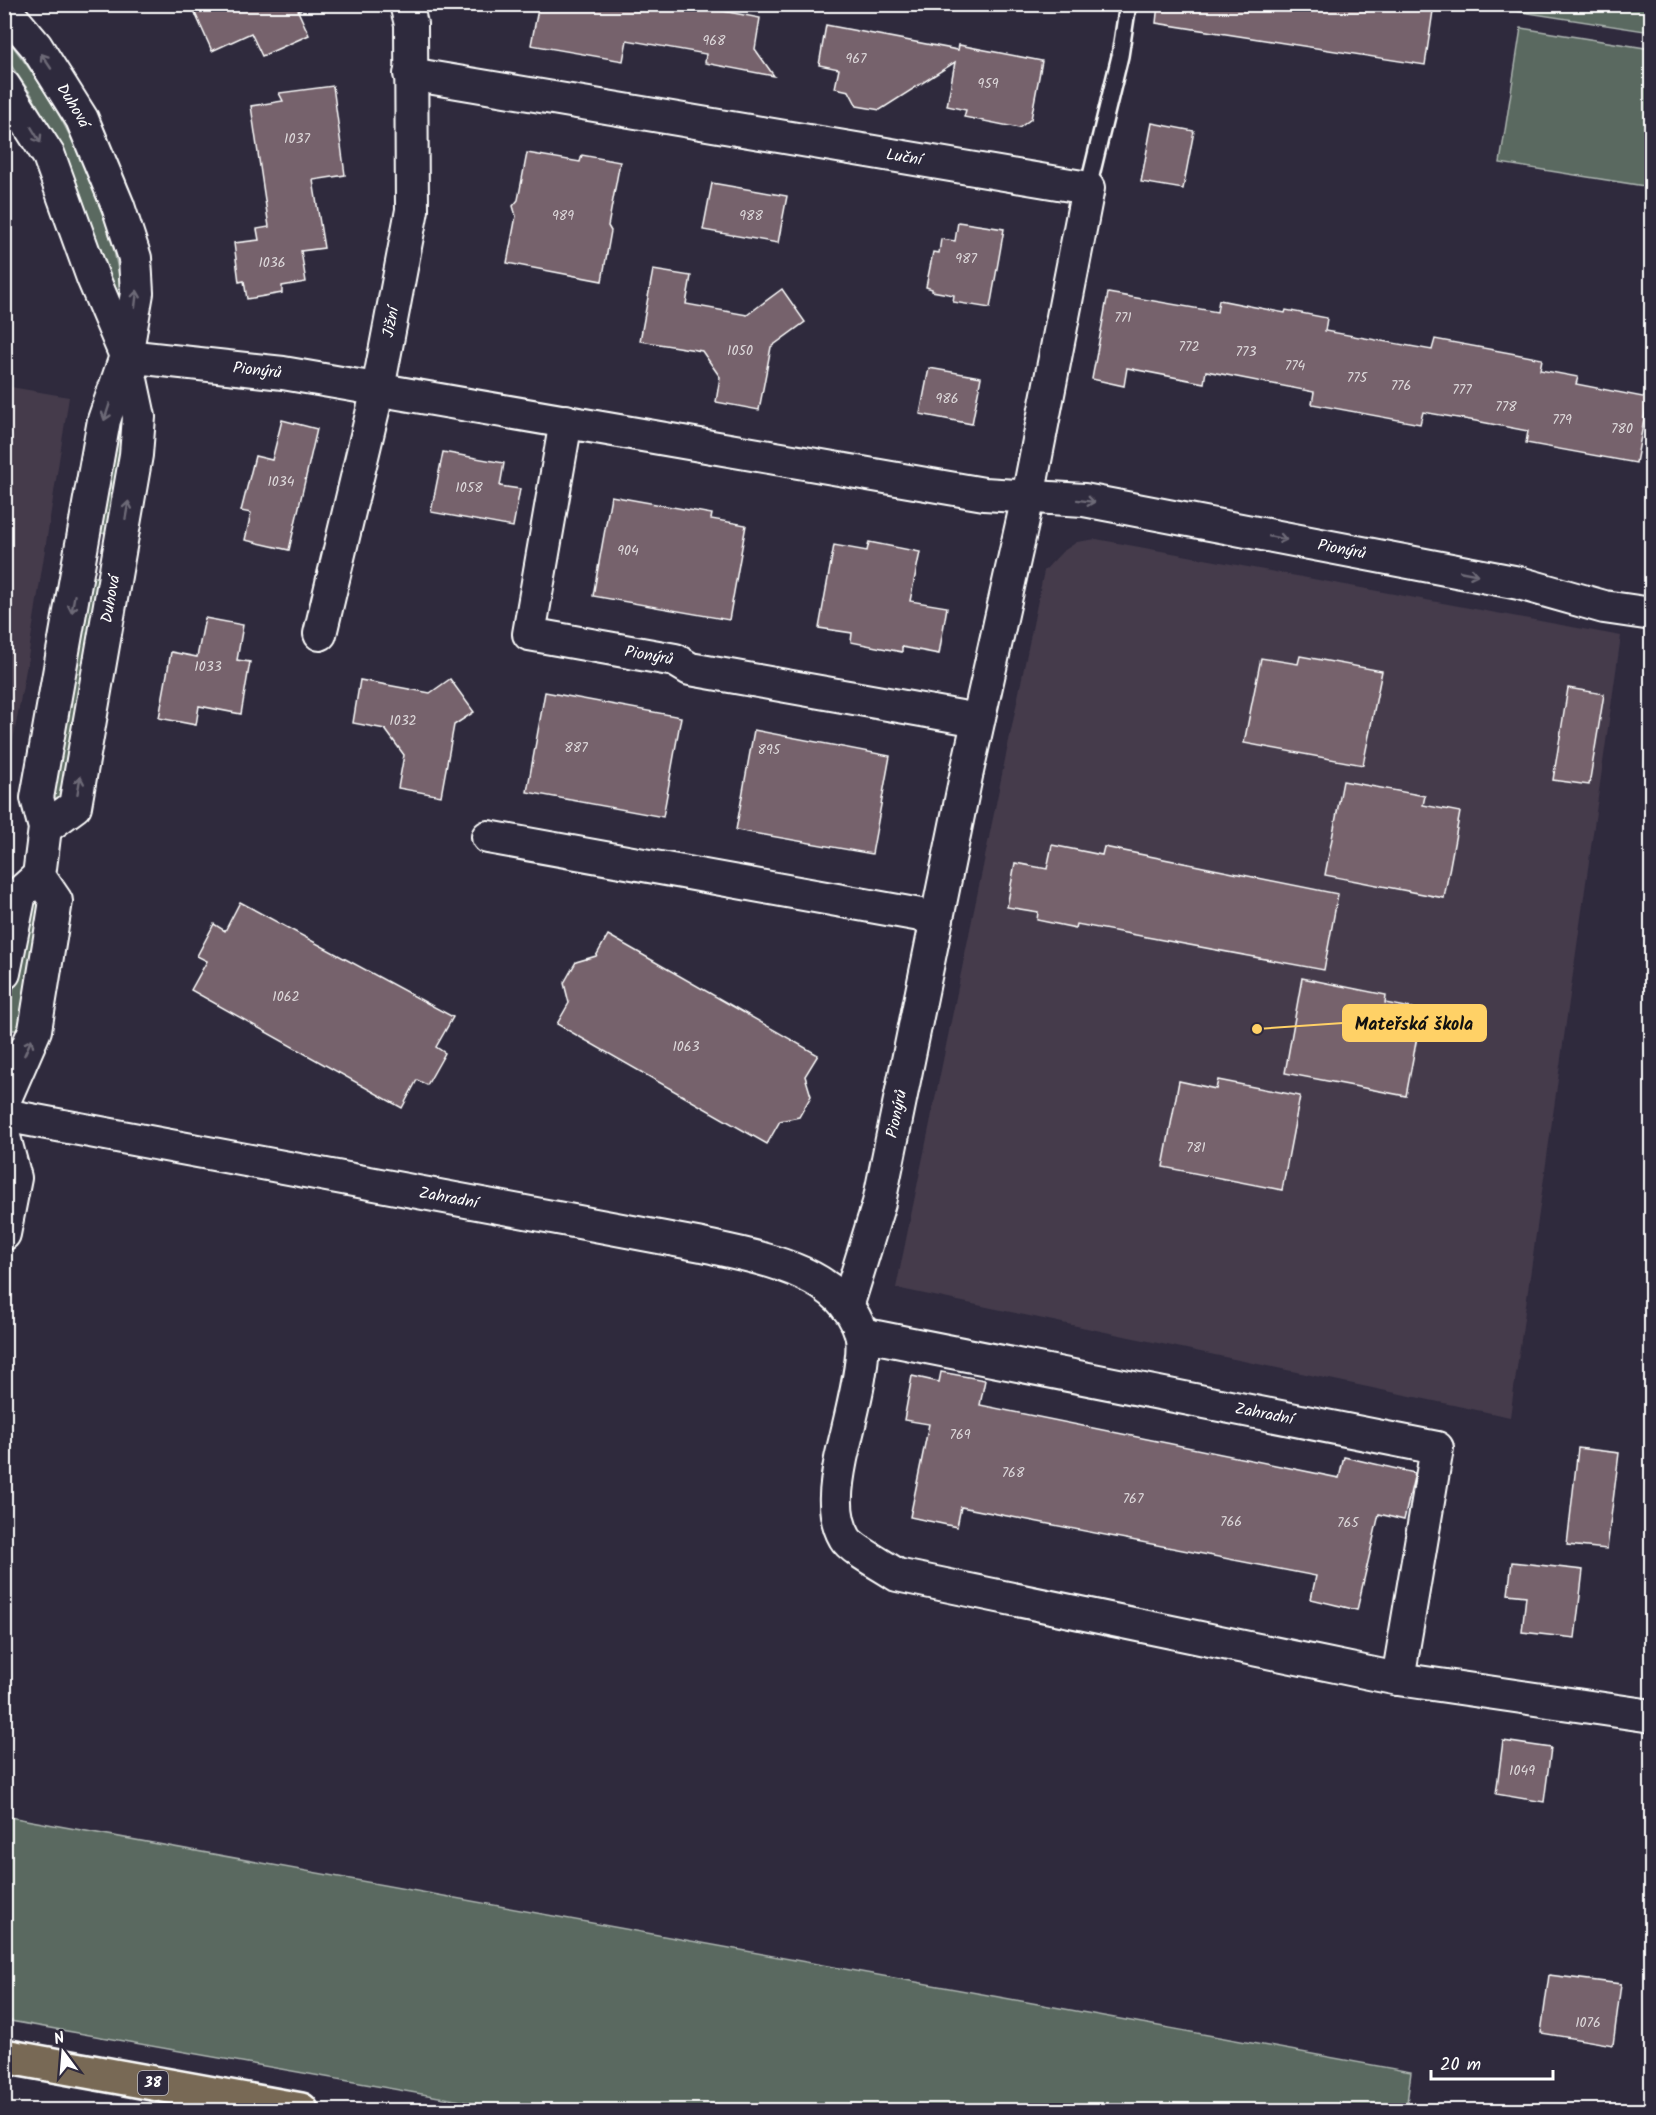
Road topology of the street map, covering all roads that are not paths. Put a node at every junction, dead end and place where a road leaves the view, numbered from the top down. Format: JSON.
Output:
{"nodes":[{"id":1,"x":406,"y":4,"type":"edge"},
{"id":2,"x":1128,"y":4,"type":"edge"},
{"id":3,"x":4,"y":9,"type":"edge"},
{"id":4,"x":410,"y":74,"type":"junction"},
{"id":5,"x":4,"y":86,"type":"edge"},
{"id":6,"x":1088,"y":188,"type":"junction"},
{"id":7,"x":126,"y":356,"type":"junction"},
{"id":8,"x":378,"y":389,"type":"junction"},
{"id":9,"x":566,"y":421,"type":"junction"},
{"id":10,"x":1028,"y":497,"type":"junction"},
{"id":11,"x":82,"y":552,"type":"junction"},
{"id":12,"x":119,"y":559,"type":"junction"},
{"id":13,"x":1652,"y":614,"type":"edge"},
{"id":14,"x":320,"y":634,"type":"dead end"},
{"id":15,"x":978,"y":720,"type":"junction"},
{"id":16,"x":45,"y":828,"type":"junction"},
{"id":17,"x":488,"y":837,"type":"dead end"},
{"id":18,"x":39,"y":876,"type":"junction"},
{"id":19,"x":937,"y":918,"type":"junction"},
{"id":20,"x":4,"y":974,"type":"edge"},
{"id":21,"x":4,"y":1101,"type":"edge"},
{"id":22,"x":4,"y":1115,"type":"edge"},
{"id":23,"x":4,"y":1137,"type":"edge"},
{"id":24,"x":4,"y":1234,"type":"edge"},
{"id":25,"x":854,"y":1321,"type":"junction"},
{"id":26,"x":1398,"y":1679,"type":"junction"},
{"id":27,"x":1652,"y":1716,"type":"edge"},
{"id":28,"x":4,"y":2056,"type":"edge"},
{"id":29,"x":301,"y":2110,"type":"edge"}],
"edges":[{"from":1,"to":4,"type":"street","name":"Jižní"},
{"from":2,"to":6,"type":"lane"},
{"from":7,"to":3,"type":"street","name":"Duhová","one_way":true},
{"from":4,"to":6,"type":"street","name":"Luční"},
{"from":4,"to":8,"type":"street","name":"Jižní"},
{"from":5,"to":7,"type":"street","name":"Duhová","one_way":true},
{"from":6,"to":10,"type":"street"},
{"from":7,"to":8,"type":"street","name":"Pionýrů"},
{"from":7,"to":11,"type":"street","name":"Duhová","one_way":true},
{"from":12,"to":7,"type":"street","name":"Duhová","one_way":true},
{"from":8,"to":9,"type":"street","name":"Pionýrů"},
{"from":8,"to":14,"type":"street","name":"Jižní"},
{"from":9,"to":10,"type":"street","name":"Pionýrů"},
{"from":9,"to":15,"type":"street","name":"Pionýrů"},
{"from":10,"to":13,"type":"street","name":"Pionýrů","one_way":true},
{"from":10,"to":15,"type":"street","name":"Pionýrů"},
{"from":11,"to":12,"type":"street"},
{"from":11,"to":16,"type":"street","name":"Duhová","one_way":true},
{"from":16,"to":12,"type":"street","name":"Duhová","one_way":true},
{"from":15,"to":19,"type":"street","name":"Pionýrů"},
{"from":16,"to":18,"type":"street","name":"Duhová"},
{"from":17,"to":19,"type":"street"},
{"from":18,"to":20,"type":"street"},
{"from":21,"to":18,"type":"street","one_way":true},
{"from":19,"to":25,"type":"street","name":"Pionýrů"},
{"from":22,"to":25,"type":"street","name":"Zahradní"},
{"from":23,"to":24,"type":"street"},
{"from":25,"to":26,"type":"street"},
{"from":25,"to":26,"type":"street","name":"Zahradní"},
{"from":26,"to":27,"type":"street"},
{"from":28,"to":29,"type":"main road","number":"38"}]}
